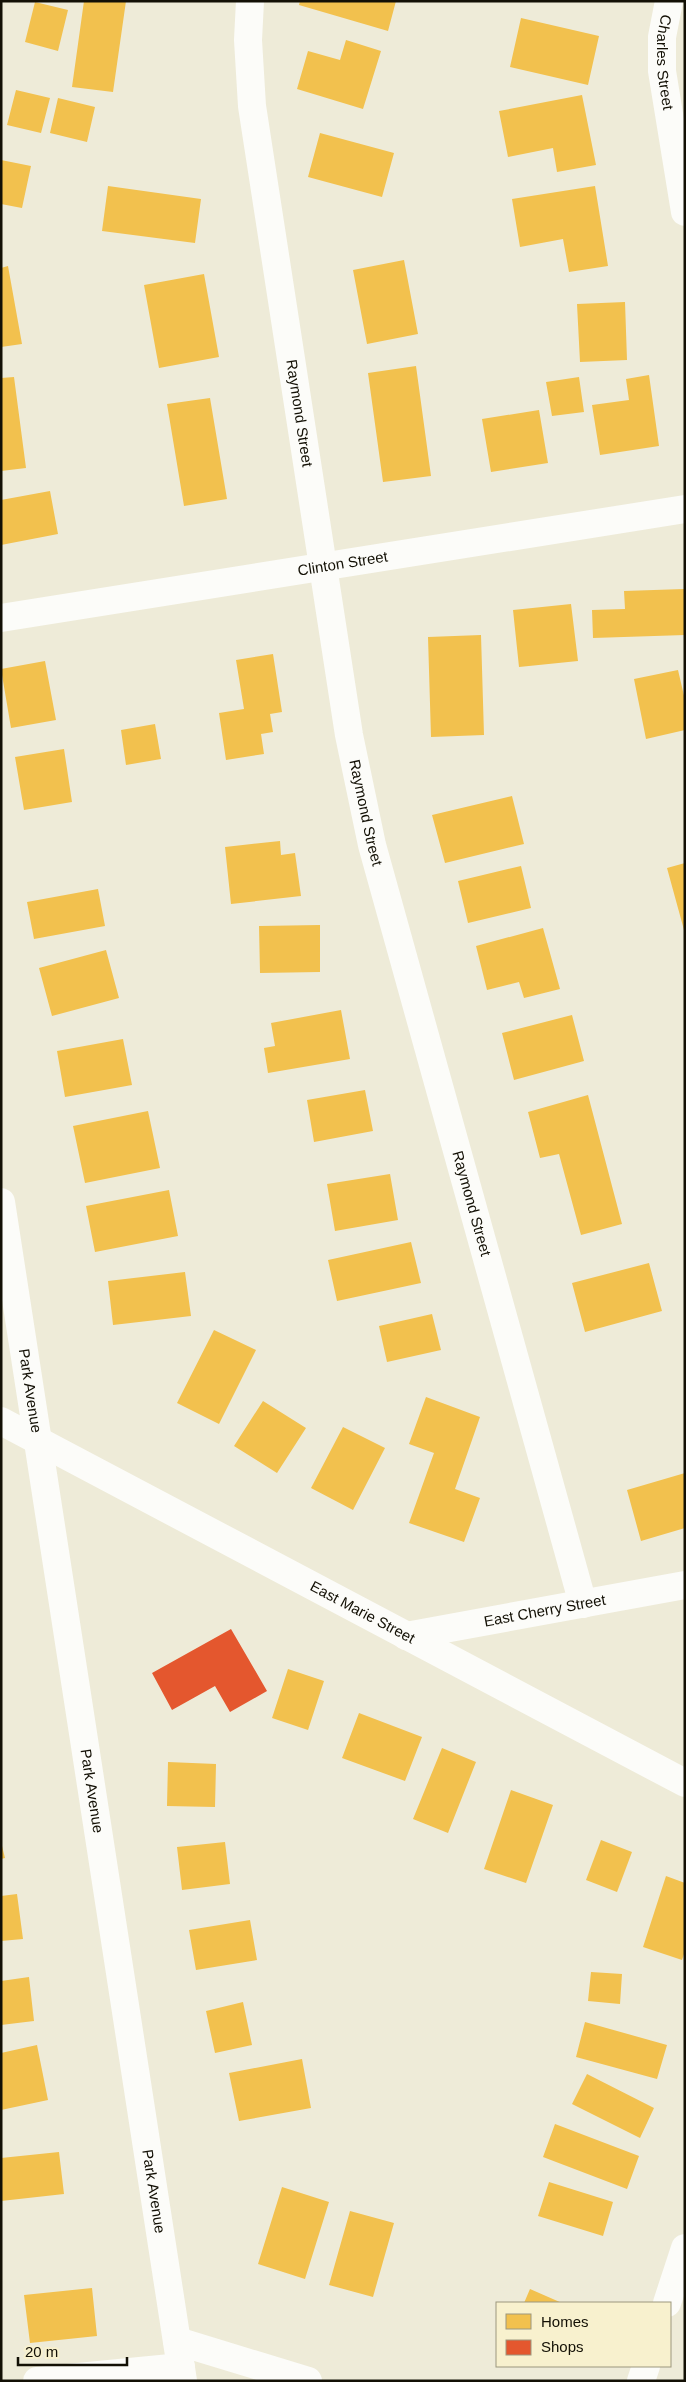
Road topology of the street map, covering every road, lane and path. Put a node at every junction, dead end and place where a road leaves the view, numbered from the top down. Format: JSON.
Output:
{"nodes":[{"id":1,"x":250,"y":1,"type":"edge"},
{"id":2,"x":669,"y":1,"type":"edge"},
{"id":3,"x":685,"y":212,"type":"edge"},
{"id":4,"x":685,"y":509,"type":"edge"},
{"id":5,"x":324,"y":567,"type":"junction"},
{"id":6,"x":1,"y":618,"type":"edge"},
{"id":7,"x":1,"y":1202,"type":"edge"},
{"id":8,"x":1,"y":1421,"type":"edge"},
{"id":9,"x":39,"y":1441,"type":"junction"},
{"id":10,"x":685,"y":1585,"type":"edge"},
{"id":11,"x":583,"y":1604,"type":"junction"},
{"id":12,"x":406,"y":1636,"type":"junction"},
{"id":13,"x":685,"y":1783,"type":"edge"},
{"id":14,"x":685,"y":2248,"type":"edge"},
{"id":15,"x":667,"y":2302,"type":"edge"},
{"id":16,"x":180,"y":2363,"type":"edge"},
{"id":17,"x":646,"y":2367,"type":"edge"},
{"id":18,"x":37,"y":2381,"type":"edge"},
{"id":19,"x":308,"y":2381,"type":"edge"},
{"id":20,"x":642,"y":2381,"type":"edge"}],
"edges":[{"from":1,"to":5,"type":"street","name":"Raymond Street"},
{"from":2,"to":3,"type":"street","name":"Charles Street"},
{"from":4,"to":5,"type":"street","name":"Clinton Street"},
{"from":5,"to":6,"type":"street","name":"Clinton Street"},
{"from":5,"to":11,"type":"street","name":"Raymond Street"},
{"from":7,"to":9,"type":"street","name":"Park Avenue"},
{"from":8,"to":9,"type":"street","name":"East Marie Street"},
{"from":9,"to":12,"type":"street","name":"East Marie Street"},
{"from":9,"to":16,"type":"street","name":"Park Avenue"},
{"from":10,"to":11,"type":"street","name":"East Cherry Street"},
{"from":11,"to":12,"type":"street","name":"East Cherry Street"},
{"from":12,"to":13,"type":"street","name":"East Marie Street"},
{"from":14,"to":15,"type":"street"},
{"from":16,"to":18,"type":"street"},
{"from":16,"to":19,"type":"street"},
{"from":17,"to":20,"type":"street"}]}
